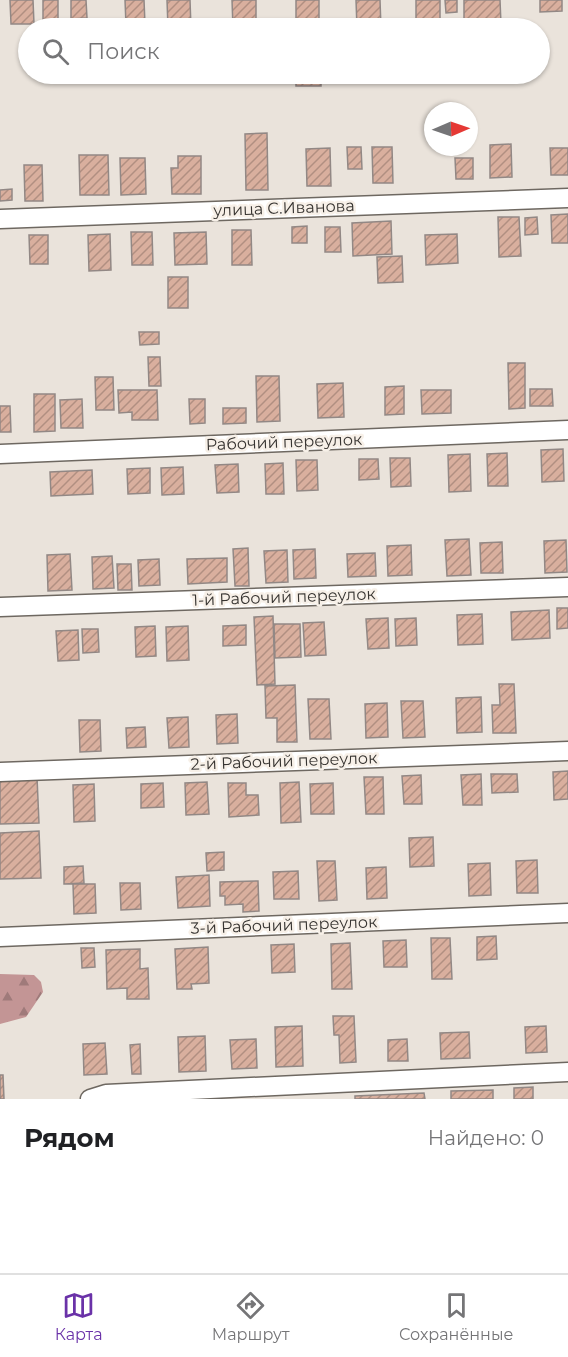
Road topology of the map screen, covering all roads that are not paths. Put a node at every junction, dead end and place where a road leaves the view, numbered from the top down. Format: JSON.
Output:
{"nodes":[{"id":1,"x":568,"y":198,"type":"edge"},
{"id":2,"x":0,"y":219,"type":"edge"},
{"id":3,"x":568,"y":430,"type":"edge"},
{"id":4,"x":0,"y":454,"type":"edge"},
{"id":5,"x":568,"y":587,"type":"edge"},
{"id":6,"x":0,"y":608,"type":"edge"},
{"id":7,"x":568,"y":751,"type":"edge"},
{"id":8,"x":0,"y":772,"type":"edge"},
{"id":9,"x":568,"y":913,"type":"edge"},
{"id":10,"x":0,"y":937,"type":"edge"},
{"id":11,"x":568,"y":1072,"type":"edge"},
{"id":12,"x":90,"y":1099,"type":"edge"}],
"edges":[{"from":1,"to":2,"type":"street","name":"улица С.Иванова"},
{"from":3,"to":4,"type":"street","name":"Рабочий переулок"},
{"from":5,"to":6,"type":"street","name":"1-й Рабочий переулок"},
{"from":7,"to":8,"type":"street","name":"2-й Рабочий переулок"},
{"from":9,"to":10,"type":"street","name":"3-й Рабочий переулок"},
{"from":11,"to":12,"type":"street"}]}
